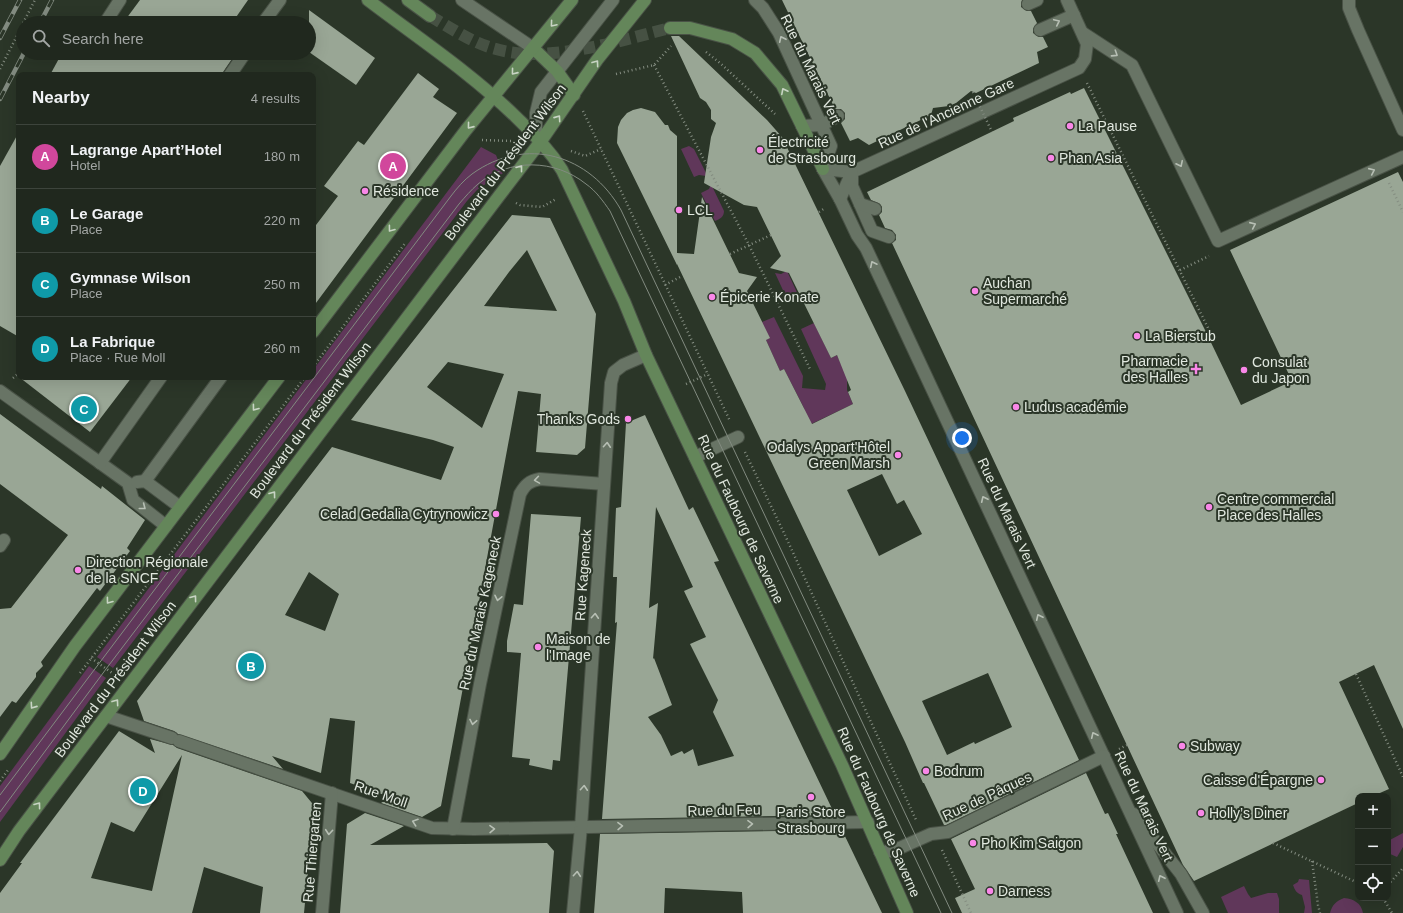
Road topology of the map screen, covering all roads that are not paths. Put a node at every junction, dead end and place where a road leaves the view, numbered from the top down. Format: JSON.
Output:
{"nodes":[{"id":1,"x":120,"y":0,"type":"edge"},
{"id":2,"x":280,"y":0,"type":"edge"},
{"id":3,"x":368,"y":0,"type":"edge"},
{"id":4,"x":408,"y":0,"type":"edge"},
{"id":5,"x":462,"y":0,"type":"edge"},
{"id":6,"x":572,"y":0,"type":"edge"},
{"id":7,"x":613,"y":0,"type":"edge"},
{"id":8,"x":645,"y":0,"type":"edge"},
{"id":9,"x":755,"y":0,"type":"edge"},
{"id":10,"x":1067,"y":0,"type":"edge"},
{"id":11,"x":1349,"y":0,"type":"edge"},
{"id":12,"x":1074,"y":15,"type":"junction"},
{"id":13,"x":110,"y":16,"type":"edge"},
{"id":14,"x":268,"y":16,"type":"edge"},
{"id":15,"x":430,"y":16,"type":"tunnel mouth"},
{"id":16,"x":670,"y":28,"type":"tunnel mouth"},
{"id":17,"x":1040,"y":30,"type":"dead end"},
{"id":18,"x":1083,"y":33,"type":"junction"},
{"id":19,"x":533,"y":48,"type":"junction"},
{"id":20,"x":240,"y":60,"type":"edge"},
{"id":21,"x":557,"y":70,"type":"junction"},
{"id":22,"x":232,"y":72,"type":"edge"},
{"id":23,"x":574,"y":95,"type":"junction"},
{"id":24,"x":494,"y":96,"type":"junction"},
{"id":25,"x":838,"y":116,"type":"dead end"},
{"id":26,"x":799,"y":121,"type":"junction"},
{"id":27,"x":822,"y":125,"type":"junction"},
{"id":28,"x":1403,"y":130,"type":"edge"},
{"id":29,"x":541,"y":141,"type":"junction"},
{"id":30,"x":1403,"y":157,"type":"edge"},
{"id":31,"x":823,"y":169,"type":"junction"},
{"id":32,"x":852,"y":172,"type":"junction"},
{"id":33,"x":840,"y":200,"type":"junction"},
{"id":34,"x":860,"y":204,"type":"junction"},
{"id":35,"x":875,"y":209,"type":"dead end"},
{"id":36,"x":872,"y":231,"type":"junction"},
{"id":37,"x":889,"y":236,"type":"dead end"},
{"id":38,"x":866,"y":248,"type":"junction"},
{"id":39,"x":316,"y":328,"type":"edge"},
{"id":40,"x":646,"y":355,"type":"junction"},
{"id":41,"x":159,"y":380,"type":"edge"},
{"id":42,"x":219,"y":380,"type":"edge"},
{"id":43,"x":277,"y":380,"type":"edge"},
{"id":44,"x":0,"y":391,"type":"edge"},
{"id":45,"x":738,"y":437,"type":"road end"},
{"id":46,"x":695,"y":457,"type":"junction"},
{"id":47,"x":100,"y":463,"type":"junction"},
{"id":48,"x":145,"y":481,"type":"junction"},
{"id":49,"x":128,"y":483,"type":"junction"},
{"id":50,"x":604,"y":484,"type":"junction"},
{"id":51,"x":180,"y":507,"type":"junction"},
{"id":52,"x":166,"y":526,"type":"junction"},
{"id":53,"x":106,"y":716,"type":"junction"},
{"id":54,"x":0,"y":754,"type":"edge"},
{"id":55,"x":1104,"y":756,"type":"junction"},
{"id":56,"x":332,"y":793,"type":"junction"},
{"id":57,"x":1128,"y":807,"type":"junction"},
{"id":58,"x":868,"y":822,"type":"junction"},
{"id":59,"x":581,"y":827,"type":"junction"},
{"id":60,"x":453,"y":829,"type":"junction"},
{"id":61,"x":14,"y":837,"type":"junction"},
{"id":62,"x":0,"y":852,"type":"edge"},
{"id":63,"x":880,"y":852,"type":"junction"},
{"id":64,"x":0,"y":860,"type":"edge"},
{"id":65,"x":322,"y":913,"type":"edge"},
{"id":66,"x":573,"y":913,"type":"edge"},
{"id":67,"x":908,"y":913,"type":"edge"},
{"id":68,"x":1177,"y":913,"type":"edge"},
{"id":69,"x":1203,"y":913,"type":"edge"}],
"edges":[{"from":1,"to":13,"type":"street"},
{"from":2,"to":14,"type":"street"},
{"from":3,"to":24,"type":"main road","name":"Rue du Faubourg de Saverne"},
{"from":4,"to":15,"type":"main road"},
{"from":5,"to":19,"type":"street"},
{"from":6,"to":19,"type":"main road","one_way":true},
{"from":7,"to":21,"type":"street"},
{"from":23,"to":8,"type":"main road","name":"Boulevard du Président Wilson","one_way":true},
{"from":27,"to":9,"type":"street","name":"Rue du Marais Vert","one_way":true},
{"from":10,"to":12,"type":"street"},
{"from":11,"to":28,"type":"street"},
{"from":17,"to":12,"type":"street","one_way":true},
{"from":12,"to":18,"type":"street"},
{"from":26,"to":16,"type":"main road","one_way":true},
{"from":18,"to":30,"type":"street","one_way":true},
{"from":18,"to":32,"type":"street","name":"Rue de l'Ancienne Gare"},
{"from":19,"to":21,"type":"main road"},
{"from":19,"to":24,"type":"main road","one_way":true},
{"from":20,"to":22,"type":"street"},
{"from":21,"to":23,"type":"main road"},
{"from":21,"to":29,"type":"street"},
{"from":29,"to":23,"type":"main road","name":"Boulevard du Président Wilson","one_way":true},
{"from":24,"to":29,"type":"main road","name":"Rue du Faubourg de Saverne"},
{"from":24,"to":39,"type":"main road","one_way":true},
{"from":25,"to":27,"type":"street"},
{"from":26,"to":27,"type":"street"},
{"from":26,"to":31,"type":"main road"},
{"from":27,"to":31,"type":"street","name":"Rue du Marais Vert"},
{"from":29,"to":40,"type":"main road","name":"Rue du Faubourg de Saverne"},
{"from":53,"to":29,"type":"main road","name":"Boulevard du Président Wilson","one_way":true},
{"from":31,"to":32,"type":"street"},
{"from":31,"to":33,"type":"street","name":"Rue du Marais Vert"},
{"from":32,"to":33,"type":"street"},
{"from":32,"to":34,"type":"street"},
{"from":33,"to":38,"type":"street","name":"Rue du Marais Vert"},
{"from":34,"to":35,"type":"street"},
{"from":34,"to":36,"type":"street"},
{"from":36,"to":37,"type":"street"},
{"from":36,"to":38,"type":"street"},
{"from":55,"to":38,"type":"street","name":"Rue du Marais Vert","one_way":true},
{"from":40,"to":46,"type":"main road","name":"Rue du Faubourg de Saverne"},
{"from":50,"to":40,"type":"street","name":"Rue Kageneck","one_way":true},
{"from":41,"to":47,"type":"street"},
{"from":42,"to":48,"type":"street"},
{"from":43,"to":51,"type":"main road","one_way":true},
{"from":44,"to":47,"type":"street"},
{"from":45,"to":46,"type":"street"},
{"from":46,"to":58,"type":"main road","name":"Rue du Faubourg de Saverne"},
{"from":47,"to":49,"type":"street"},
{"from":48,"to":49,"type":"street"},
{"from":48,"to":51,"type":"street"},
{"from":49,"to":52,"type":"street","one_way":true},
{"from":59,"to":50,"type":"street","name":"Rue Kageneck","one_way":true},
{"from":50,"to":60,"type":"street","name":"Rue du Marais Kageneck","one_way":true},
{"from":51,"to":52,"type":"main road"},
{"from":52,"to":54,"type":"main road","one_way":true},
{"from":53,"to":56,"type":"street","name":"Rue Moll"},
{"from":61,"to":53,"type":"main road","name":"Boulevard du Président Wilson","one_way":true},
{"from":55,"to":57,"type":"street","name":"Rue du Marais Vert"},
{"from":55,"to":63,"type":"street","name":"Rue de Pâques"},
{"from":60,"to":56,"type":"street","name":"Rue Moll","one_way":true},
{"from":56,"to":65,"type":"street","name":"Rue Thiergarten","one_way":true},
{"from":68,"to":57,"type":"street","name":"Rue du Marais Vert","one_way":true},
{"from":57,"to":69,"type":"street"},
{"from":59,"to":58,"type":"street","name":"Rue du Feu","one_way":true},
{"from":58,"to":63,"type":"main road","name":"Rue du Faubourg de Saverne"},
{"from":60,"to":59,"type":"street","name":"Rue Moll","one_way":true},
{"from":66,"to":59,"type":"street","name":"Rue Kageneck","one_way":true},
{"from":61,"to":62,"type":"street"},
{"from":61,"to":64,"type":"main road","name":"Boulevard du Président Wilson"},
{"from":63,"to":67,"type":"main road","name":"Rue du Faubourg de Saverne"}]}
